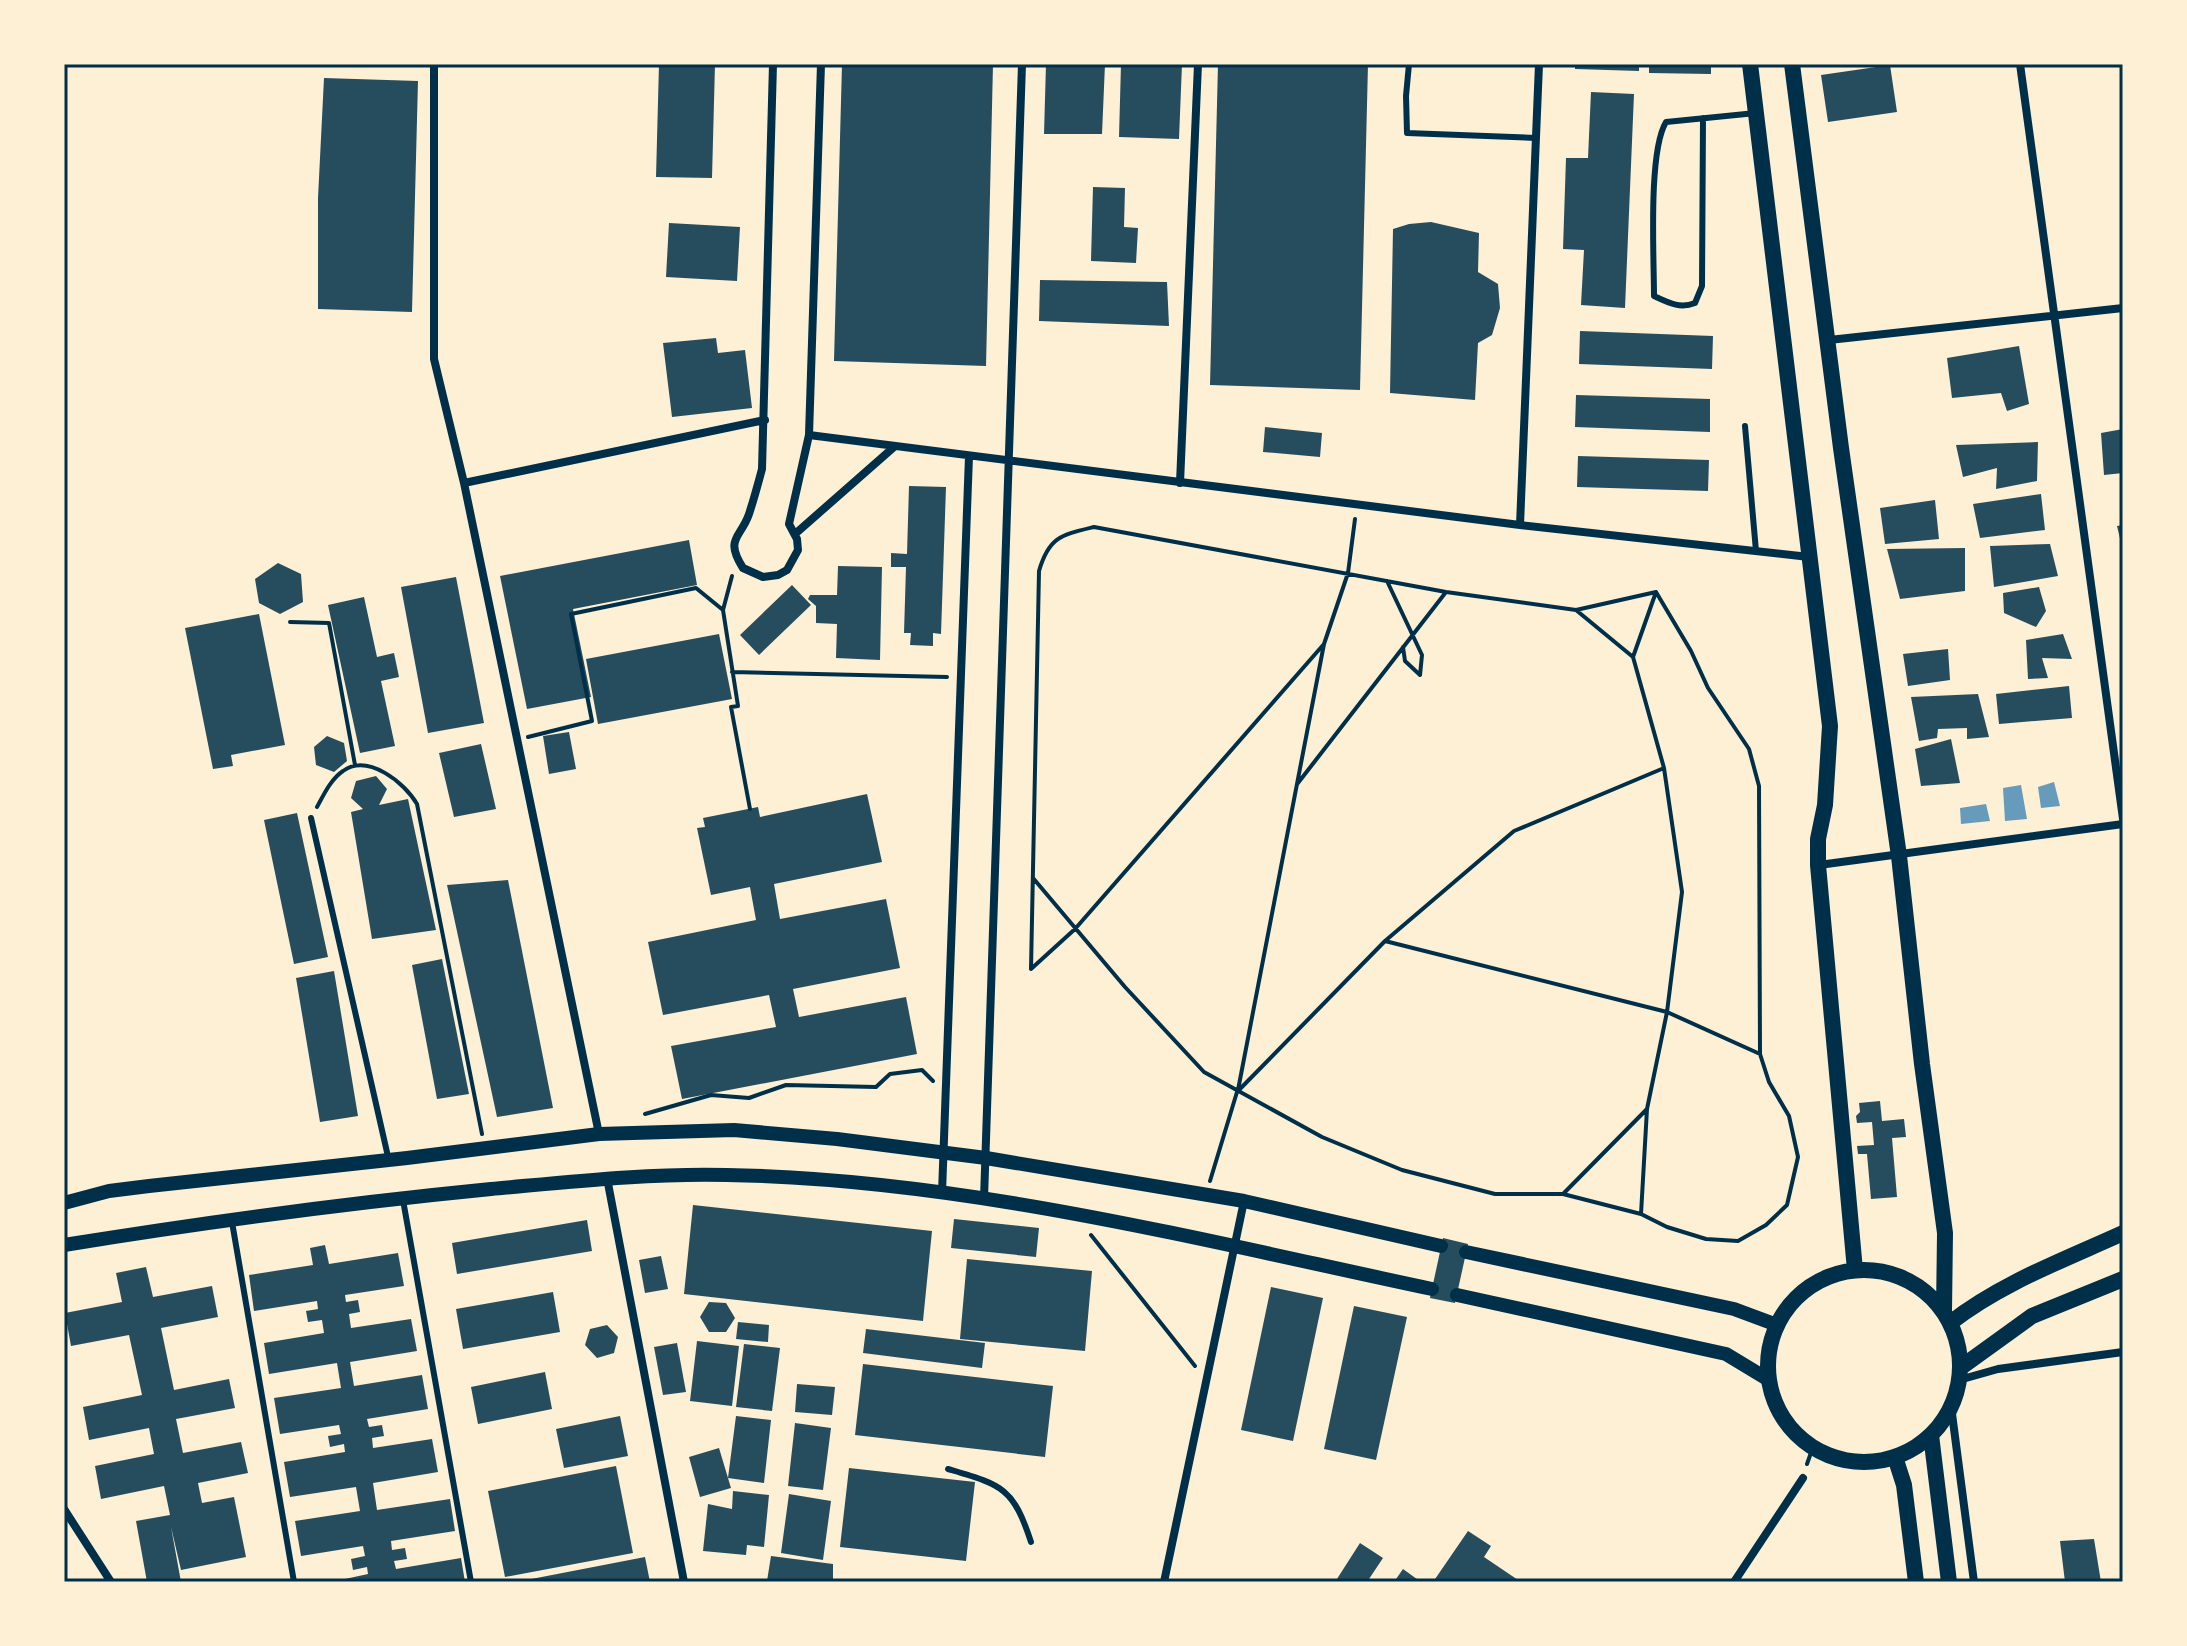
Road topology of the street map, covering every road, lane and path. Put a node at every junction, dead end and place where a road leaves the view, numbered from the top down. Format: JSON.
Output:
{"nodes":[{"id":1,"x":434,"y":64,"type":"edge"},
{"id":2,"x":773,"y":64,"type":"edge"},
{"id":3,"x":821,"y":64,"type":"edge"},
{"id":4,"x":1022,"y":64,"type":"edge"},
{"id":5,"x":1198,"y":64,"type":"edge"},
{"id":6,"x":1409,"y":64,"type":"edge"},
{"id":7,"x":1539,"y":64,"type":"edge"},
{"id":8,"x":1750,"y":64,"type":"edge"},
{"id":9,"x":1792,"y":64,"type":"edge"},
{"id":10,"x":2020,"y":64,"type":"edge"},
{"id":11,"x":1756,"y":113,"type":"junction"},
{"id":12,"x":1703,"y":118,"type":"junction"},
{"id":13,"x":1536,"y":138,"type":"junction"},
{"id":14,"x":2123,"y":308,"type":"edge"},
{"id":15,"x":2053,"y":316,"type":"junction"},
{"id":16,"x":1829,"y":340,"type":"junction"},
{"id":17,"x":765,"y":420,"type":"junction"},
{"id":18,"x":1745,"y":426,"type":"dead end"},
{"id":19,"x":809,"y":435,"type":"junction"},
{"id":20,"x":894,"y":447,"type":"junction"},
{"id":21,"x":969,"y":456,"type":"junction"},
{"id":22,"x":1009,"y":461,"type":"junction"},
{"id":23,"x":464,"y":483,"type":"junction"},
{"id":24,"x":1180,"y":483,"type":"junction"},
{"id":25,"x":1357,"y":505,"type":"junction"},
{"id":26,"x":1520,"y":525,"type":"junction"},
{"id":27,"x":795,"y":534,"type":"junction"},
{"id":28,"x":1756,"y":551,"type":"junction"},
{"id":29,"x":1811,"y":557,"type":"junction"},
{"id":30,"x":737,"y":558,"type":"junction"},
{"id":31,"x":1348,"y":573,"type":"junction"},
{"id":32,"x":1386,"y":581,"type":"junction"},
{"id":33,"x":1446,"y":592,"type":"junction"},
{"id":34,"x":1656,"y":592,"type":"junction"},
{"id":35,"x":723,"y":610,"type":"junction"},
{"id":36,"x":1576,"y":610,"type":"junction"},
{"id":37,"x":290,"y":622,"type":"dead end"},
{"id":38,"x":1412,"y":635,"type":"junction"},
{"id":39,"x":1324,"y":644,"type":"junction"},
{"id":40,"x":1403,"y":647,"type":"junction"},
{"id":41,"x":1633,"y":657,"type":"junction"},
{"id":42,"x":731,"y":672,"type":"junction"},
{"id":43,"x":961,"y":677,"type":"junction"},
{"id":44,"x":518,"y":739,"type":"junction"},
{"id":45,"x":355,"y":765,"type":"junction"},
{"id":46,"x":1664,"y":768,"type":"junction"},
{"id":47,"x":1296,"y":784,"type":"junction"},
{"id":48,"x":750,"y":809,"type":"dead end"},
{"id":49,"x":311,"y":818,"type":"joint"},
{"id":50,"x":2123,"y":822,"type":"edge"},
{"id":51,"x":1899,"y":856,"type":"junction"},
{"id":52,"x":1818,"y":865,"type":"junction"},
{"id":53,"x":1033,"y":878,"type":"junction"},
{"id":54,"x":1075,"y":929,"type":"junction"},
{"id":55,"x":1385,"y":941,"type":"junction"},
{"id":56,"x":1667,"y":1012,"type":"junction"},
{"id":57,"x":1760,"y":1054,"type":"junction"},
{"id":58,"x":1237,"y":1092,"type":"junction"},
{"id":59,"x":946,"y":1100,"type":"junction"},
{"id":60,"x":1647,"y":1109,"type":"junction"},
{"id":61,"x":640,"y":1116,"type":"dead end"},
{"id":62,"x":599,"y":1134,"type":"junction"},
{"id":63,"x":485,"y":1148,"type":"junction"},
{"id":64,"x":944,"y":1153,"type":"junction"},
{"id":65,"x":986,"y":1158,"type":"junction"},
{"id":66,"x":389,"y":1161,"type":"junction"},
{"id":67,"x":607,"y":1178,"type":"junction"},
{"id":68,"x":942,"y":1193,"type":"junction"},
{"id":69,"x":1563,"y":1194,"type":"junction"},
{"id":70,"x":1206,"y":1195,"type":"junction"},
{"id":71,"x":403,"y":1198,"type":"junction"},
{"id":72,"x":984,"y":1199,"type":"junction"},
{"id":73,"x":1244,"y":1201,"type":"junction"},
{"id":74,"x":64,"y":1203,"type":"edge"},
{"id":75,"x":1641,"y":1214,"type":"junction"},
{"id":76,"x":1076,"y":1215,"type":"junction"},
{"id":77,"x":232,"y":1219,"type":"junction"},
{"id":78,"x":2123,"y":1233,"type":"edge"},
{"id":79,"x":64,"y":1245,"type":"edge"},
{"id":80,"x":1441,"y":1246,"type":"dead end"},
{"id":81,"x":1235,"y":1247,"type":"junction"},
{"id":82,"x":1466,"y":1252,"type":"dead end"},
{"id":83,"x":1855,"y":1270,"type":"junction"},
{"id":84,"x":2123,"y":1279,"type":"edge"},
{"id":85,"x":1432,"y":1289,"type":"dead end"},
{"id":86,"x":1457,"y":1295,"type":"dead end"},
{"id":87,"x":1947,"y":1318,"type":"junction"},
{"id":88,"x":1777,"y":1325,"type":"junction"},
{"id":89,"x":2123,"y":1352,"type":"edge"},
{"id":90,"x":1960,"y":1374,"type":"junction"},
{"id":91,"x":1207,"y":1380,"type":"junction"},
{"id":92,"x":1769,"y":1380,"type":"junction"},
{"id":93,"x":1951,"y":1406,"type":"junction"},
{"id":94,"x":1931,"y":1435,"type":"junction"},
{"id":95,"x":1813,"y":1447,"type":"junction"},
{"id":96,"x":1895,"y":1457,"type":"junction"},
{"id":97,"x":948,"y":1469,"type":"dead end"},
{"id":98,"x":1803,"y":1478,"type":"joint"},
{"id":99,"x":64,"y":1509,"type":"edge"},
{"id":100,"x":1031,"y":1542,"type":"dead end"},
{"id":101,"x":111,"y":1582,"type":"edge"},
{"id":102,"x":294,"y":1582,"type":"edge"},
{"id":103,"x":471,"y":1582,"type":"edge"},
{"id":104,"x":684,"y":1582,"type":"edge"},
{"id":105,"x":1164,"y":1582,"type":"edge"},
{"id":106,"x":1734,"y":1582,"type":"edge"},
{"id":107,"x":1916,"y":1582,"type":"edge"},
{"id":108,"x":1949,"y":1582,"type":"edge"},
{"id":109,"x":1974,"y":1582,"type":"edge"}],
"edges":[{"from":1,"to":23,"type":"street"},
{"from":2,"to":17,"type":"street"},
{"from":3,"to":19,"type":"street"},
{"from":4,"to":22,"type":"street"},
{"from":5,"to":24,"type":"street"},
{"from":6,"to":13,"type":"lane"},
{"from":7,"to":13,"type":"street"},
{"from":8,"to":11,"type":"main road"},
{"from":9,"to":16,"type":"main road"},
{"from":10,"to":15,"type":"street"},
{"from":11,"to":12,"type":"lane"},
{"from":11,"to":29,"type":"main road"},
{"from":12,"to":12,"type":"lane"},
{"from":13,"to":26,"type":"street"},
{"from":14,"to":15,"type":"street"},
{"from":15,"to":16,"type":"street"},
{"from":15,"to":50,"type":"street"},
{"from":16,"to":51,"type":"main road"},
{"from":17,"to":23,"type":"street"},
{"from":17,"to":30,"type":"street"},
{"from":18,"to":28,"type":"lane"},
{"from":19,"to":20,"type":"street"},
{"from":19,"to":27,"type":"street"},
{"from":20,"to":21,"type":"street"},
{"from":20,"to":27,"type":"street"},
{"from":21,"to":22,"type":"street"},
{"from":21,"to":43,"type":"street"},
{"from":22,"to":24,"type":"street"},
{"from":22,"to":65,"type":"street"},
{"from":23,"to":44,"type":"street"},
{"from":24,"to":25,"type":"street"},
{"from":25,"to":26,"type":"street"},
{"from":25,"to":31,"type":"path"},
{"from":26,"to":28,"type":"street"},
{"from":27,"to":30,"type":"street"},
{"from":28,"to":29,"type":"street"},
{"from":29,"to":52,"type":"main road"},
{"from":30,"to":35,"type":"path"},
{"from":31,"to":32,"type":"path"},
{"from":31,"to":39,"type":"path"},
{"from":31,"to":53,"type":"path"},
{"from":32,"to":33,"type":"path"},
{"from":32,"to":38,"type":"path"},
{"from":33,"to":36,"type":"path"},
{"from":33,"to":38,"type":"path"},
{"from":34,"to":36,"type":"path"},
{"from":34,"to":41,"type":"path"},
{"from":34,"to":57,"type":"path"},
{"from":35,"to":42,"type":"path"},
{"from":35,"to":44,"type":"path"},
{"from":36,"to":41,"type":"path"},
{"from":37,"to":45,"type":"path"},
{"from":38,"to":40,"type":"path"},
{"from":38,"to":40,"type":"path"},
{"from":39,"to":47,"type":"path"},
{"from":39,"to":54,"type":"path"},
{"from":40,"to":47,"type":"path"},
{"from":41,"to":46,"type":"path"},
{"from":42,"to":43,"type":"path"},
{"from":42,"to":48,"type":"path"},
{"from":43,"to":59,"type":"street"},
{"from":44,"to":62,"type":"street"},
{"from":45,"to":49,"type":"path"},
{"from":45,"to":63,"type":"path"},
{"from":46,"to":55,"type":"path"},
{"from":46,"to":56,"type":"path"},
{"from":47,"to":58,"type":"path"},
{"from":49,"to":66,"type":"lane"},
{"from":50,"to":51,"type":"street"},
{"from":51,"to":52,"type":"street"},
{"from":51,"to":87,"type":"main road"},
{"from":52,"to":83,"type":"main road"},
{"from":53,"to":54,"type":"path"},
{"from":53,"to":54,"type":"path"},
{"from":54,"to":58,"type":"path"},
{"from":55,"to":56,"type":"path"},
{"from":55,"to":58,"type":"path"},
{"from":56,"to":57,"type":"path"},
{"from":56,"to":60,"type":"path"},
{"from":57,"to":75,"type":"path"},
{"from":58,"to":69,"type":"path"},
{"from":58,"to":70,"type":"path"},
{"from":59,"to":61,"type":"path"},
{"from":59,"to":64,"type":"street"},
{"from":60,"to":69,"type":"path"},
{"from":60,"to":75,"type":"path"},
{"from":62,"to":63,"type":"street"},
{"from":62,"to":64,"type":"street"},
{"from":63,"to":66,"type":"street"},
{"from":64,"to":65,"type":"street"},
{"from":64,"to":68,"type":"street"},
{"from":65,"to":70,"type":"street"},
{"from":65,"to":72,"type":"street"},
{"from":66,"to":74,"type":"street"},
{"from":67,"to":68,"type":"street"},
{"from":67,"to":71,"type":"street"},
{"from":67,"to":104,"type":"street"},
{"from":68,"to":72,"type":"street"},
{"from":69,"to":75,"type":"path"},
{"from":70,"to":73,"type":"street"},
{"from":71,"to":77,"type":"street"},
{"from":71,"to":103,"type":"lane"},
{"from":72,"to":76,"type":"street"},
{"from":73,"to":80,"type":"street"},
{"from":73,"to":81,"type":"street"},
{"from":76,"to":81,"type":"street"},
{"from":76,"to":91,"type":"path"},
{"from":77,"to":79,"type":"street"},
{"from":77,"to":102,"type":"lane"},
{"from":78,"to":87,"type":"main road"},
{"from":81,"to":85,"type":"street"},
{"from":81,"to":91,"type":"street"},
{"from":82,"to":88,"type":"street"},
{"from":83,"to":87,"type":"main road"},
{"from":83,"to":88,"type":"main road"},
{"from":84,"to":90,"type":"main road"},
{"from":86,"to":92,"type":"street"},
{"from":87,"to":90,"type":"main road"},
{"from":88,"to":92,"type":"main road"},
{"from":89,"to":90,"type":"street"},
{"from":90,"to":93,"type":"main road"},
{"from":91,"to":105,"type":"street"},
{"from":92,"to":95,"type":"main road"},
{"from":93,"to":94,"type":"main road"},
{"from":93,"to":109,"type":"street"},
{"from":94,"to":96,"type":"main road"},
{"from":94,"to":108,"type":"main road"},
{"from":95,"to":96,"type":"main road"},
{"from":95,"to":98,"type":"path"},
{"from":96,"to":107,"type":"main road"},
{"from":97,"to":100,"type":"lane"},
{"from":98,"to":106,"type":"street"},
{"from":99,"to":101,"type":"street"}]}
